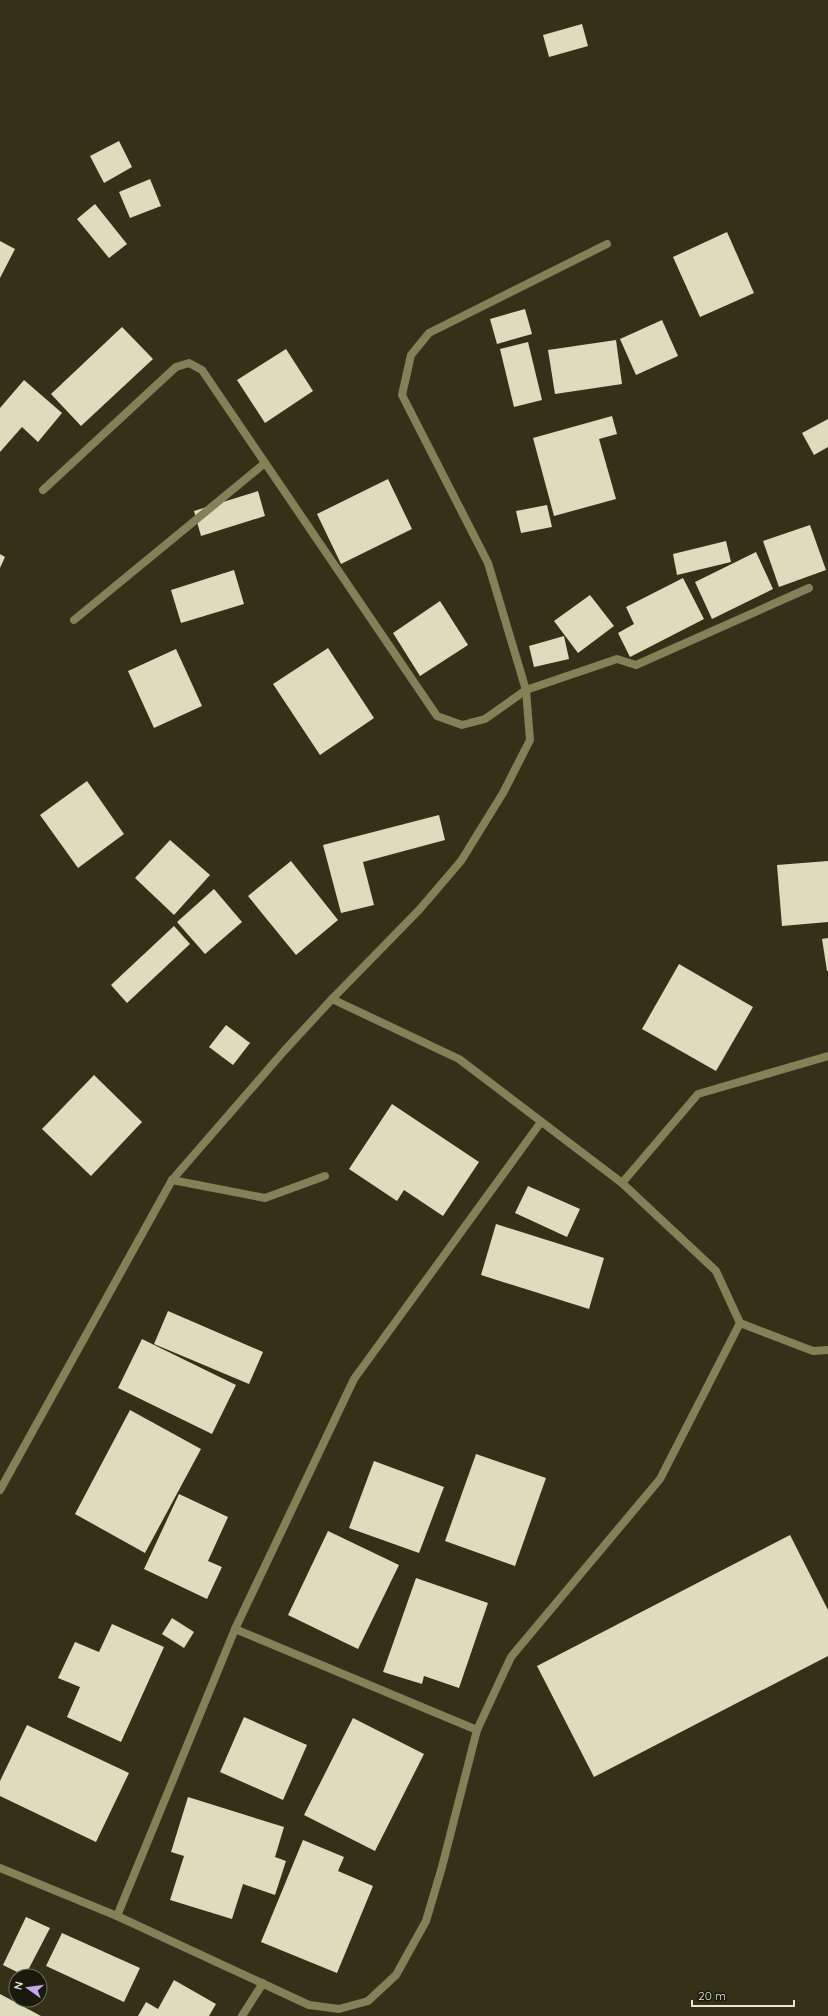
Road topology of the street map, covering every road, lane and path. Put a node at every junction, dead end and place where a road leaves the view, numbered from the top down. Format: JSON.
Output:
{"nodes":[{"id":1,"x":607,"y":244,"type":"dead end"},
{"id":2,"x":265,"y":463,"type":"junction"},
{"id":3,"x":43,"y":490,"type":"dead end"},
{"id":4,"x":809,"y":588,"type":"dead end"},
{"id":5,"x":74,"y":620,"type":"dead end"},
{"id":6,"x":526,"y":690,"type":"junction"},
{"id":7,"x":332,"y":998,"type":"junction"},
{"id":8,"x":828,"y":1056,"type":"edge"},
{"id":9,"x":541,"y":1122,"type":"junction"},
{"id":10,"x":325,"y":1176,"type":"dead end"},
{"id":11,"x":172,"y":1180,"type":"junction"},
{"id":12,"x":622,"y":1183,"type":"junction"},
{"id":13,"x":740,"y":1323,"type":"junction"},
{"id":14,"x":828,"y":1350,"type":"edge"},
{"id":15,"x":0,"y":1490,"type":"edge"},
{"id":16,"x":235,"y":1629,"type":"junction"},
{"id":17,"x":477,"y":1730,"type":"junction"},
{"id":18,"x":0,"y":1868,"type":"edge"},
{"id":19,"x":116,"y":1916,"type":"junction"},
{"id":20,"x":263,"y":1983,"type":"junction"},
{"id":21,"x":242,"y":2016,"type":"edge"}],
"edges":[{"from":1,"to":6,"type":"street"},
{"from":2,"to":3,"type":"street"},
{"from":2,"to":5,"type":"street"},
{"from":2,"to":6,"type":"street"},
{"from":4,"to":6,"type":"street"},
{"from":6,"to":7,"type":"street"},
{"from":7,"to":9,"type":"street"},
{"from":7,"to":11,"type":"street"},
{"from":8,"to":12,"type":"street"},
{"from":9,"to":12,"type":"street"},
{"from":9,"to":16,"type":"street"},
{"from":10,"to":11,"type":"street"},
{"from":11,"to":15,"type":"street"},
{"from":12,"to":13,"type":"street"},
{"from":13,"to":14,"type":"street"},
{"from":13,"to":17,"type":"street"},
{"from":16,"to":17,"type":"street"},
{"from":16,"to":19,"type":"street"},
{"from":17,"to":20,"type":"street"},
{"from":18,"to":19,"type":"street"},
{"from":19,"to":20,"type":"street"},
{"from":20,"to":21,"type":"street"}]}
